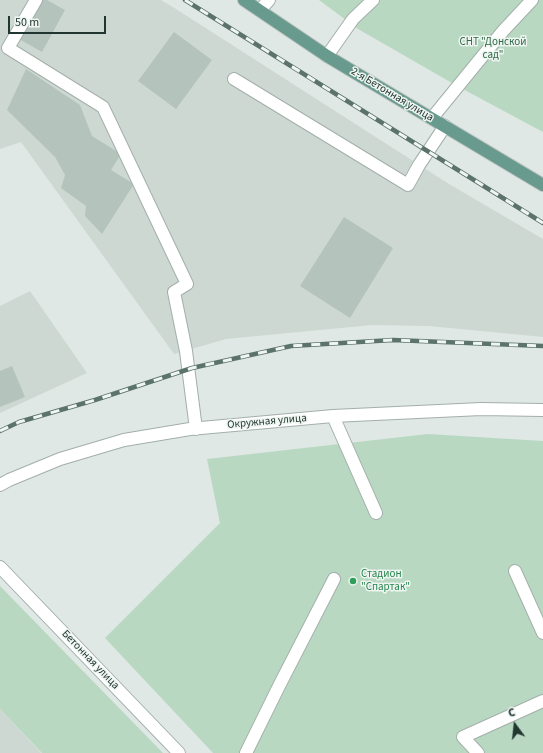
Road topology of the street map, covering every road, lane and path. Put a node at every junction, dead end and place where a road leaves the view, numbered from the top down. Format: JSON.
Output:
{"nodes":[{"id":1,"x":36,"y":0,"type":"edge"},
{"id":2,"x":244,"y":0,"type":"edge"},
{"id":3,"x":269,"y":0,"type":"edge"},
{"id":4,"x":373,"y":0,"type":"edge"},
{"id":5,"x":532,"y":0,"type":"edge"},
{"id":6,"x":260,"y":10,"type":"junction"},
{"id":7,"x":327,"y":56,"type":"junction"},
{"id":8,"x":234,"y":78,"type":"dead end"},
{"id":9,"x":432,"y":118,"type":"junction"},
{"id":10,"x":445,"y":126,"type":"junction"},
{"id":11,"x":543,"y":185,"type":"edge"},
{"id":12,"x":543,"y":410,"type":"edge"},
{"id":13,"x":334,"y":416,"type":"junction"},
{"id":14,"x":196,"y":429,"type":"junction"},
{"id":15,"x":0,"y":485,"type":"edge"},
{"id":16,"x":376,"y":513,"type":"dead end"},
{"id":17,"x":0,"y":567,"type":"edge"},
{"id":18,"x":515,"y":571,"type":"dead end"},
{"id":19,"x":334,"y":579,"type":"dead end"},
{"id":20,"x":543,"y":633,"type":"edge"},
{"id":21,"x":543,"y":701,"type":"edge"},
{"id":22,"x":179,"y":753,"type":"edge"},
{"id":23,"x":246,"y":753,"type":"edge"},
{"id":24,"x":478,"y":753,"type":"edge"}],
"edges":[{"from":1,"to":14,"type":"street"},
{"from":2,"to":6,"type":"main road","name":"2-я Бетонная улица"},
{"from":3,"to":6,"type":"street"},
{"from":4,"to":7,"type":"street"},
{"from":5,"to":9,"type":"street"},
{"from":6,"to":7,"type":"main road","name":"2-я Бетонная улица"},
{"from":7,"to":9,"type":"main road","name":"2-я Бетонная улица"},
{"from":8,"to":10,"type":"street"},
{"from":9,"to":10,"type":"main road","name":"2-я Бетонная улица"},
{"from":10,"to":11,"type":"main road","name":"2-я Бетонная улица"},
{"from":12,"to":13,"type":"street","name":"Окружная улица"},
{"from":13,"to":14,"type":"street","name":"Окружная улица"},
{"from":13,"to":16,"type":"street"},
{"from":14,"to":15,"type":"street","name":"Окружная улица"},
{"from":17,"to":22,"type":"street","name":"Бетонная улица"},
{"from":18,"to":20,"type":"street"},
{"from":19,"to":23,"type":"street"},
{"from":21,"to":24,"type":"street"}]}
